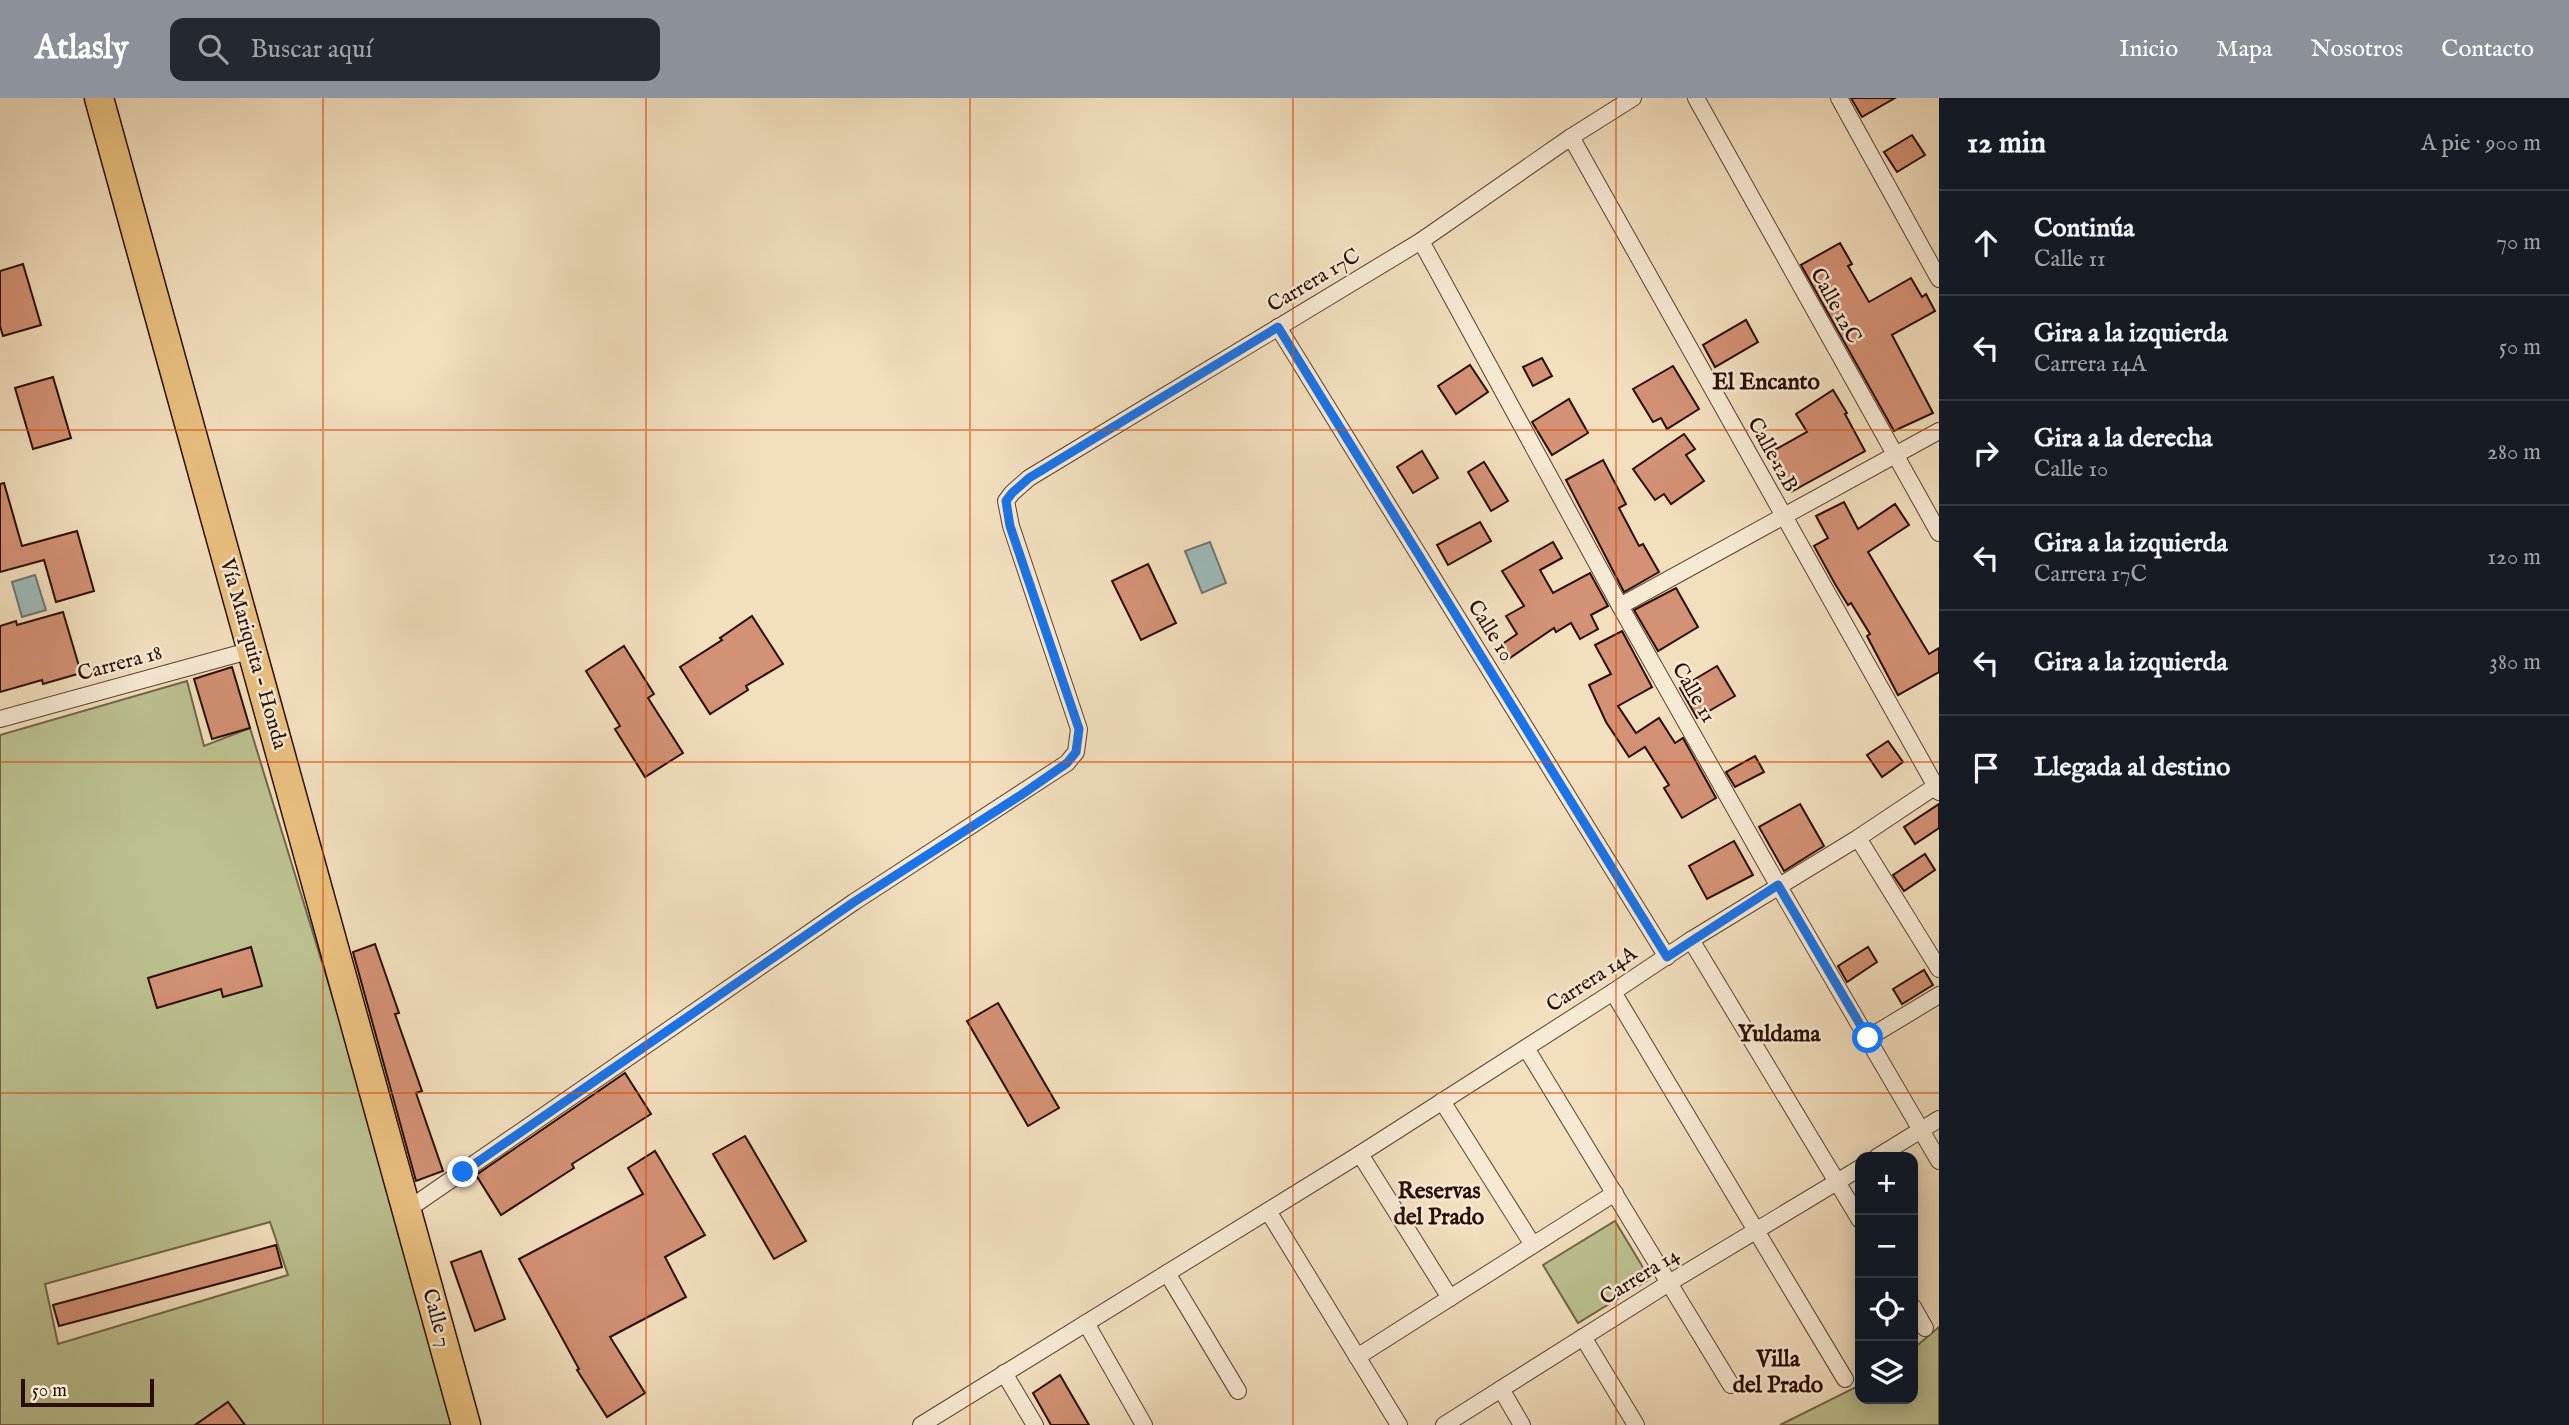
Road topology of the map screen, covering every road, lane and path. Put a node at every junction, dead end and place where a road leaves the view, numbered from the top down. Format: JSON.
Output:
{"nodes":[{"id":1,"x":99,"y":98,"type":"edge"},
{"id":2,"x":1633,"y":98,"type":"edge"},
{"id":3,"x":1696,"y":98,"type":"edge"},
{"id":4,"x":1839,"y":98,"type":"edge"},
{"id":5,"x":1571,"y":137,"type":"junction"},
{"id":6,"x":1420,"y":240,"type":"junction"},
{"id":7,"x":1939,"y":279,"type":"edge"},
{"id":8,"x":1278,"y":327,"type":"junction"},
{"id":9,"x":1939,"y":431,"type":"edge"},
{"id":10,"x":1894,"y":456,"type":"junction"},
{"id":11,"x":1782,"y":516,"type":"junction"},
{"id":12,"x":1939,"y":533,"type":"edge"},
{"id":13,"x":1620,"y":606,"type":"junction"},
{"id":14,"x":252,"y":650,"type":"junction"},
{"id":15,"x":0,"y":719,"type":"edge"},
{"id":16,"x":1938,"y":788,"type":"edge"},
{"id":17,"x":1858,"y":838,"type":"junction"},
{"id":18,"x":1778,"y":885,"type":"junction"},
{"id":19,"x":1691,"y":940,"type":"junction"},
{"id":20,"x":1667,"y":957,"type":"junction"},
{"id":21,"x":1939,"y":969,"type":"edge"},
{"id":22,"x":1613,"y":992,"type":"junction"},
{"id":23,"x":1939,"y":995,"type":"edge"},
{"id":24,"x":1868,"y":1038,"type":"junction"},
{"id":25,"x":1526,"y":1048,"type":"junction"},
{"id":26,"x":1442,"y":1101,"type":"junction"},
{"id":27,"x":1939,"y":1119,"type":"edge"},
{"id":28,"x":1921,"y":1130,"type":"junction"},
{"id":29,"x":1885,"y":1152,"type":"edge"},
{"id":30,"x":1360,"y":1154,"type":"junction"},
{"id":31,"x":1939,"y":1161,"type":"edge"},
{"id":32,"x":1855,"y":1171,"type":"edge"},
{"id":33,"x":1837,"y":1182,"type":"junction"},
{"id":34,"x":1615,"y":1193,"type":"junction"},
{"id":35,"x":407,"y":1210,"type":"junction"},
{"id":36,"x":1268,"y":1211,"type":"junction"},
{"id":37,"x":1857,"y":1215,"type":"edge"},
{"id":38,"x":1755,"y":1231,"type":"junction"},
{"id":39,"x":1533,"y":1245,"type":"junction"},
{"id":40,"x":1167,"y":1273,"type":"junction"},
{"id":41,"x":1669,"y":1283,"type":"junction"},
{"id":42,"x":1450,"y":1298,"type":"junction"},
{"id":43,"x":1918,"y":1316,"type":"edge"},
{"id":44,"x":1086,"y":1322,"type":"junction"},
{"id":45,"x":1925,"y":1328,"type":"dead end"},
{"id":46,"x":1583,"y":1337,"type":"junction"},
{"id":47,"x":1357,"y":1357,"type":"junction"},
{"id":48,"x":1004,"y":1373,"type":"junction"},
{"id":49,"x":1845,"y":1379,"type":"dead end"},
{"id":50,"x":1731,"y":1385,"type":"dead end"},
{"id":51,"x":1501,"y":1389,"type":"junction"},
{"id":52,"x":1238,"y":1391,"type":"dead end"},
{"id":53,"x":466,"y":1425,"type":"edge"},
{"id":54,"x":921,"y":1425,"type":"edge"},
{"id":55,"x":1035,"y":1425,"type":"edge"},
{"id":56,"x":1144,"y":1425,"type":"edge"},
{"id":57,"x":1399,"y":1425,"type":"edge"},
{"id":58,"x":1444,"y":1425,"type":"edge"},
{"id":59,"x":1522,"y":1425,"type":"edge"},
{"id":60,"x":1636,"y":1425,"type":"edge"}],
"edges":[{"from":1,"to":14,"type":"highway","name":"Vía Mariquita - Honda"},
{"from":2,"to":5,"type":"street","name":"Carrera 17C"},
{"from":3,"to":10,"type":"street","name":"Calle 12C"},
{"from":4,"to":7,"type":"street"},
{"from":5,"to":6,"type":"street","name":"Carrera 17C"},
{"from":5,"to":11,"type":"street","name":"Calle 12B"},
{"from":6,"to":8,"type":"street","name":"Carrera 17C"},
{"from":6,"to":13,"type":"street","name":"Calle 11"},
{"from":8,"to":20,"type":"street","name":"Calle 10"},
{"from":8,"to":35,"type":"street","name":"Carrera 17C"},
{"from":9,"to":10,"type":"street"},
{"from":10,"to":11,"type":"street"},
{"from":10,"to":12,"type":"street","name":"Calle 12C"},
{"from":11,"to":13,"type":"street"},
{"from":11,"to":16,"type":"street","name":"Calle 12B"},
{"from":13,"to":18,"type":"street","name":"Calle 11"},
{"from":14,"to":15,"type":"street","name":"Carrera 18"},
{"from":14,"to":35,"type":"highway","name":"Vía Mariquita - Honda"},
{"from":16,"to":17,"type":"street","name":"Carrera 14A"},
{"from":17,"to":18,"type":"street","name":"Carrera 14A"},
{"from":17,"to":21,"type":"street"},
{"from":18,"to":19,"type":"street","name":"Carrera 14A"},
{"from":18,"to":24,"type":"street","name":"Calle 11"},
{"from":19,"to":20,"type":"street","name":"Carrera 14A"},
{"from":19,"to":33,"type":"street"},
{"from":20,"to":22,"type":"street","name":"Carrera 14A"},
{"from":22,"to":25,"type":"street","name":"Carrera 14A"},
{"from":22,"to":38,"type":"street"},
{"from":23,"to":24,"type":"street"},
{"from":24,"to":28,"type":"street","name":"Calle 11"},
{"from":25,"to":26,"type":"street","name":"Carrera 14A"},
{"from":25,"to":34,"type":"street"},
{"from":26,"to":30,"type":"street","name":"Carrera 14A"},
{"from":26,"to":39,"type":"street"},
{"from":27,"to":28,"type":"street"},
{"from":28,"to":29,"type":"street"},
{"from":28,"to":31,"type":"street","name":"Calle 11"},
{"from":30,"to":36,"type":"street","name":"Carrera 14A"},
{"from":30,"to":42,"type":"street"},
{"from":32,"to":33,"type":"street","name":"Carrera 14"},
{"from":33,"to":37,"type":"street"},
{"from":33,"to":38,"type":"street","name":"Carrera 14"},
{"from":34,"to":39,"type":"street"},
{"from":34,"to":41,"type":"street"},
{"from":35,"to":53,"type":"highway","name":"Calle 7"},
{"from":36,"to":40,"type":"street","name":"Carrera 14A"},
{"from":36,"to":47,"type":"street"},
{"from":38,"to":41,"type":"street","name":"Carrera 14"},
{"from":38,"to":49,"type":"street"},
{"from":39,"to":42,"type":"street"},
{"from":40,"to":44,"type":"street","name":"Carrera 14A"},
{"from":40,"to":52,"type":"street"},
{"from":41,"to":46,"type":"street","name":"Carrera 14"},
{"from":41,"to":50,"type":"street"},
{"from":42,"to":47,"type":"street"},
{"from":43,"to":45,"type":"street"},
{"from":44,"to":48,"type":"street","name":"Carrera 14A"},
{"from":44,"to":56,"type":"street"},
{"from":46,"to":51,"type":"street","name":"Carrera 14"},
{"from":46,"to":60,"type":"street"},
{"from":47,"to":57,"type":"street"},
{"from":48,"to":54,"type":"street","name":"Carrera 14A"},
{"from":48,"to":55,"type":"street"},
{"from":51,"to":58,"type":"street","name":"Carrera 14"},
{"from":51,"to":59,"type":"street"}]}
